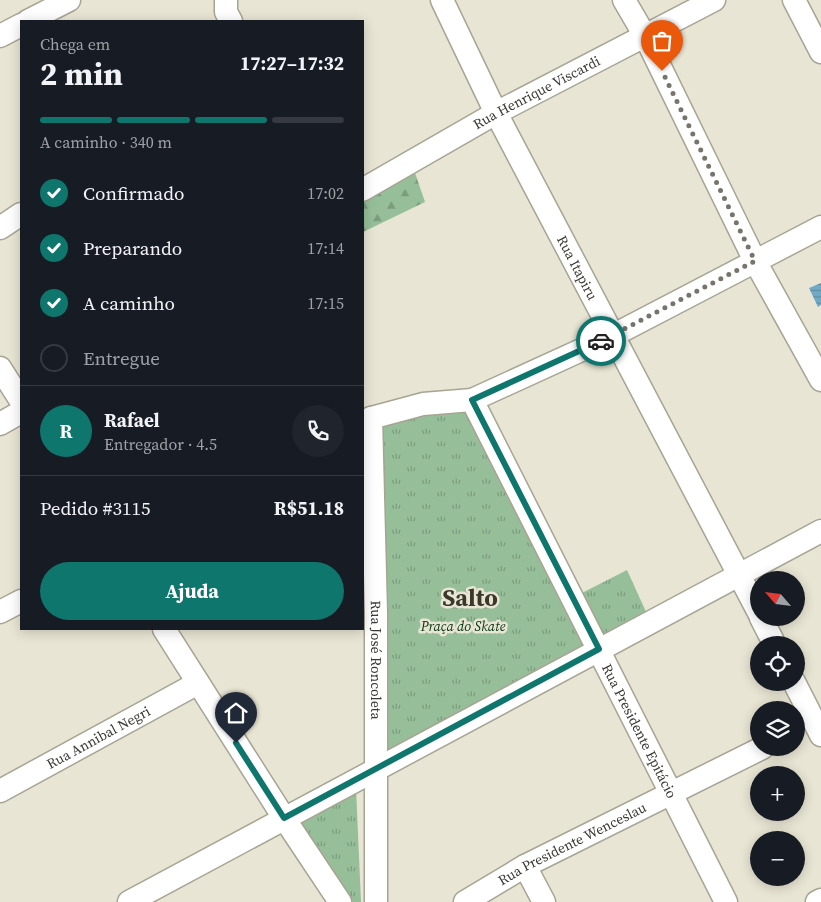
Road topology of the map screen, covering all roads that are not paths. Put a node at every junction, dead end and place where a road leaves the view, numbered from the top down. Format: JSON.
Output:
{"nodes":[{"id":1,"x":69,"y":0,"type":"edge"},
{"id":2,"x":226,"y":0,"type":"edge"},
{"id":3,"x":442,"y":0,"type":"edge"},
{"id":4,"x":624,"y":0,"type":"edge"},
{"id":5,"x":714,"y":0,"type":"edge"},
{"id":6,"x":794,"y":0,"type":"edge"},
{"id":7,"x":30,"y":20,"type":"edge"},
{"id":8,"x":231,"y":20,"type":"edge"},
{"id":9,"x":20,"y":26,"type":"edge"},
{"id":10,"x":0,"y":36,"type":"edge"},
{"id":11,"x":646,"y":36,"type":"junction"},
{"id":12,"x":821,"y":52,"type":"edge"},
{"id":13,"x":496,"y":113,"type":"junction"},
{"id":14,"x":364,"y":189,"type":"edge"},
{"id":15,"x":20,"y":215,"type":"edge"},
{"id":16,"x":821,"y":227,"type":"edge"},
{"id":17,"x":0,"y":228,"type":"edge"},
{"id":18,"x":755,"y":261,"type":"junction"},
{"id":19,"x":612,"y":336,"type":"junction"},
{"id":20,"x":0,"y":368,"type":"edge"},
{"id":21,"x":821,"y":380,"type":"edge"},
{"id":22,"x":20,"y":399,"type":"edge"},
{"id":23,"x":472,"y":400,"type":"junction"},
{"id":24,"x":20,"y":413,"type":"edge"},
{"id":25,"x":367,"y":420,"type":"edge"},
{"id":26,"x":0,"y":424,"type":"edge"},
{"id":27,"x":821,"y":531,"type":"edge"},
{"id":28,"x":739,"y":574,"type":"junction"},
{"id":29,"x":750,"y":595,"type":"edge"},
{"id":30,"x":20,"y":602,"type":"edge"},
{"id":31,"x":0,"y":612,"type":"edge"},
{"id":32,"x":165,"y":630,"type":"edge"},
{"id":33,"x":599,"y":649,"type":"junction"},
{"id":34,"x":198,"y":683,"type":"junction"},
{"id":35,"x":797,"y":691,"type":"edge"},
{"id":36,"x":810,"y":729,"type":"edge"},
{"id":37,"x":750,"y":754,"type":"edge"},
{"id":38,"x":376,"y":769,"type":"junction"},
{"id":39,"x":0,"y":791,"type":"edge"},
{"id":40,"x":670,"y":792,"type":"junction"},
{"id":41,"x":284,"y":818,"type":"junction"},
{"id":42,"x":525,"y":866,"type":"junction"},
{"id":43,"x":821,"y":900,"type":"edge"},
{"id":44,"x":129,"y":902,"type":"edge"},
{"id":45,"x":340,"y":902,"type":"edge"},
{"id":46,"x":376,"y":902,"type":"edge"},
{"id":47,"x":465,"y":902,"type":"edge"},
{"id":48,"x":544,"y":902,"type":"edge"},
{"id":49,"x":726,"y":902,"type":"edge"},
{"id":50,"x":817,"y":902,"type":"edge"}],
"edges":[{"from":1,"to":7,"type":"street"},
{"from":2,"to":8,"type":"street"},
{"from":3,"to":13,"type":"street","name":"Rua Itapiru"},
{"from":4,"to":11,"type":"street"},
{"from":5,"to":11,"type":"street","name":"Rua Henrique Viscardi"},
{"from":6,"to":12,"type":"street"},
{"from":9,"to":10,"type":"street"},
{"from":11,"to":13,"type":"street","name":"Rua Henrique Viscardi"},
{"from":11,"to":18,"type":"street"},
{"from":13,"to":14,"type":"street","name":"Rua Henrique Viscardi"},
{"from":13,"to":19,"type":"street","name":"Rua Itapiru"},
{"from":15,"to":17,"type":"street"},
{"from":16,"to":18,"type":"street"},
{"from":18,"to":19,"type":"street"},
{"from":18,"to":21,"type":"street"},
{"from":19,"to":23,"type":"street"},
{"from":19,"to":28,"type":"street","name":"Rua Itapiru"},
{"from":20,"to":22,"type":"street"},
{"from":23,"to":25,"type":"street"},
{"from":23,"to":33,"type":"street","name":"Rua Presidente Epitácio"},
{"from":24,"to":26,"type":"street"},
{"from":25,"to":38,"type":"street","name":"Rua José Roncoleta"},
{"from":27,"to":28,"type":"street"},
{"from":28,"to":29,"type":"street","name":"Rua Itapiru"},
{"from":28,"to":33,"type":"street"},
{"from":30,"to":31,"type":"street"},
{"from":32,"to":34,"type":"street"},
{"from":33,"to":38,"type":"street"},
{"from":33,"to":40,"type":"street","name":"Rua Presidente Epitácio"},
{"from":34,"to":39,"type":"street","name":"Rua Annibal Negri"},
{"from":34,"to":41,"type":"street"},
{"from":35,"to":36,"type":"street"},
{"from":37,"to":40,"type":"street","name":"Rua Presidente Wenceslau"},
{"from":38,"to":41,"type":"street"},
{"from":38,"to":46,"type":"street","name":"Rua José Roncoleta"},
{"from":40,"to":42,"type":"street","name":"Rua Presidente Wenceslau"},
{"from":40,"to":49,"type":"street","name":"Rua Presidente Epitácio"},
{"from":41,"to":44,"type":"street"},
{"from":41,"to":45,"type":"street"},
{"from":42,"to":47,"type":"street","name":"Rua Presidente Wenceslau"},
{"from":42,"to":48,"type":"street"},
{"from":43,"to":50,"type":"street"}]}
